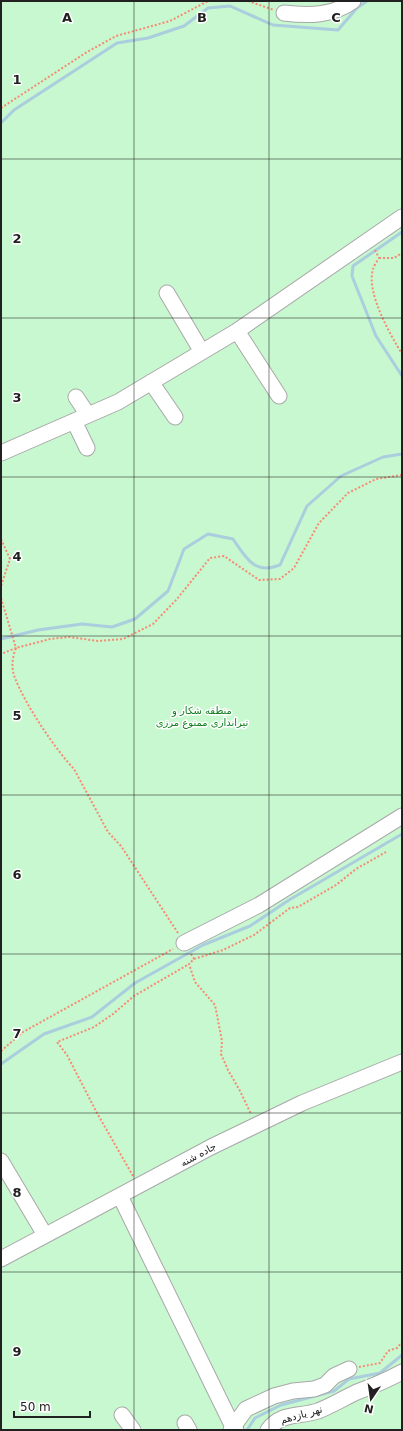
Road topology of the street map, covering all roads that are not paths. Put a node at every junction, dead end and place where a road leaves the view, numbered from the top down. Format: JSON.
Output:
{"nodes":[{"id":1,"x":353,"y":1,"type":"edge"},
{"id":2,"x":284,"y":13,"type":"road end"},
{"id":3,"x":402,"y":217,"type":"edge"},
{"id":4,"x":167,"y":293,"type":"dead end"},
{"id":5,"x":236,"y":331,"type":"junction"},
{"id":6,"x":202,"y":352,"type":"junction"},
{"id":7,"x":151,"y":382,"type":"junction"},
{"id":8,"x":279,"y":396,"type":"dead end"},
{"id":9,"x":76,"y":397,"type":"dead end"},
{"id":10,"x":88,"y":415,"type":"junction"},
{"id":11,"x":175,"y":417,"type":"dead end"},
{"id":12,"x":74,"y":422,"type":"junction"},
{"id":13,"x":87,"y":448,"type":"dead end"},
{"id":14,"x":1,"y":453,"type":"edge"},
{"id":15,"x":402,"y":816,"type":"edge"},
{"id":16,"x":184,"y":942,"type":"road end"},
{"id":17,"x":402,"y":1062,"type":"edge"},
{"id":18,"x":1,"y":1161,"type":"edge"},
{"id":19,"x":120,"y":1196,"type":"junction"},
{"id":20,"x":46,"y":1235,"type":"junction"},
{"id":21,"x":1,"y":1259,"type":"edge"},
{"id":22,"x":349,"y":1369,"type":"road end"},
{"id":23,"x":402,"y":1372,"type":"edge"},
{"id":24,"x":122,"y":1415,"type":"dead end"},
{"id":25,"x":272,"y":1428,"type":"edge"},
{"id":26,"x":234,"y":1429,"type":"edge"},
{"id":27,"x":134,"y":1430,"type":"edge"}],
"edges":[{"from":1,"to":2,"type":"street"},
{"from":3,"to":5,"type":"street"},
{"from":4,"to":6,"type":"street"},
{"from":5,"to":6,"type":"street"},
{"from":5,"to":8,"type":"street"},
{"from":6,"to":7,"type":"street"},
{"from":7,"to":10,"type":"street"},
{"from":7,"to":11,"type":"street"},
{"from":9,"to":10,"type":"street"},
{"from":10,"to":12,"type":"street"},
{"from":12,"to":13,"type":"street"},
{"from":12,"to":14,"type":"street"},
{"from":15,"to":16,"type":"street"},
{"from":17,"to":19,"type":"street","name":"جاده شنه"},
{"from":18,"to":20,"type":"street"},
{"from":19,"to":20,"type":"street","name":"جاده شنه"},
{"from":19,"to":26,"type":"street"},
{"from":20,"to":21,"type":"street","name":"جاده شنه"},
{"from":22,"to":26,"type":"street"},
{"from":23,"to":25,"type":"street","name":"نهر یازدهم"},
{"from":24,"to":27,"type":"street"}]}
